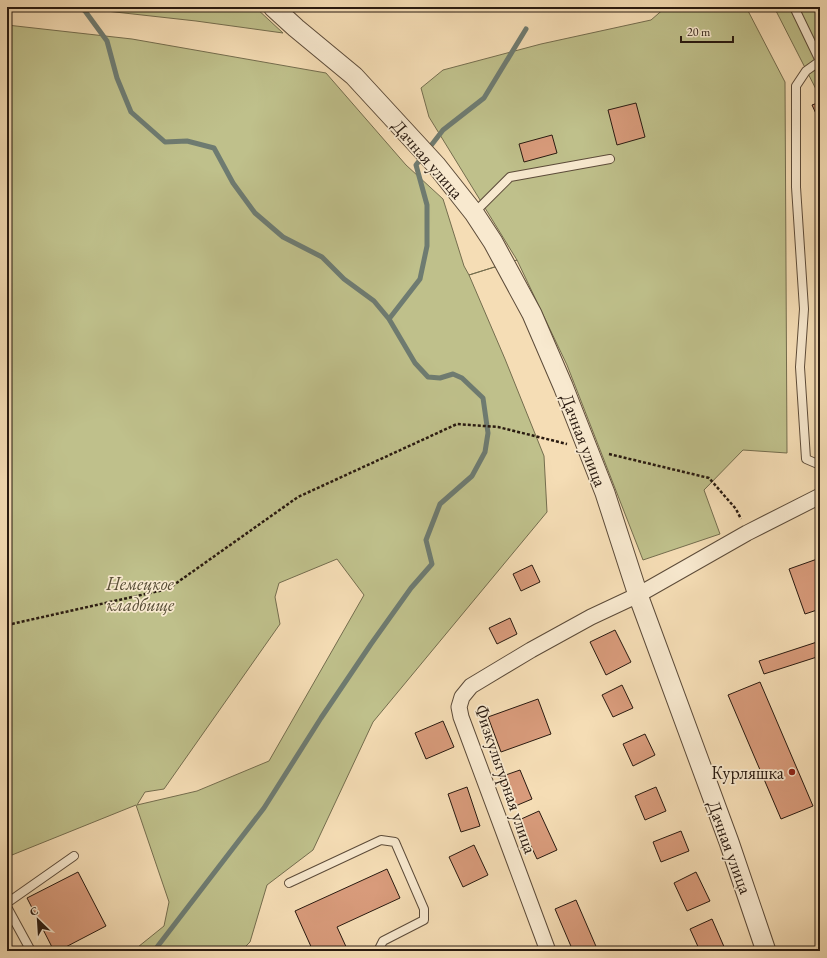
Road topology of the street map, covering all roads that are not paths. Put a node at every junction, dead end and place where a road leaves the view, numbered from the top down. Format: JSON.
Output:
{"nodes":[{"id":1,"x":273,"y":7,"type":"edge"},
{"id":2,"x":794,"y":7,"type":"edge"},
{"id":3,"x":820,"y":61,"type":"edge"},
{"id":4,"x":610,"y":159,"type":"dead end"},
{"id":5,"x":474,"y":213,"type":"junction"},
{"id":6,"x":820,"y":465,"type":"edge"},
{"id":7,"x":820,"y":496,"type":"edge"},
{"id":8,"x":638,"y":595,"type":"junction"},
{"id":9,"x":74,"y":856,"type":"dead end"},
{"id":10,"x":289,"y":882,"type":"dead end"},
{"id":11,"x":7,"y":903,"type":"edge"},
{"id":12,"x":7,"y":907,"type":"edge"},
{"id":13,"x":31,"y":951,"type":"edge"},
{"id":14,"x":378,"y":951,"type":"edge"},
{"id":15,"x":548,"y":951,"type":"edge"},
{"id":16,"x":766,"y":951,"type":"edge"}],
"edges":[{"from":1,"to":5,"type":"street","name":"Дачная улица"},
{"from":2,"to":3,"type":"lane"},
{"from":3,"to":6,"type":"lane"},
{"from":4,"to":5,"type":"lane"},
{"from":5,"to":8,"type":"street","name":"Дачная улица"},
{"from":7,"to":8,"type":"street","name":"Физкультурная улица"},
{"from":8,"to":15,"type":"street","name":"Физкультурная улица"},
{"from":8,"to":16,"type":"street","name":"Дачная улица"},
{"from":9,"to":11,"type":"lane"},
{"from":10,"to":14,"type":"lane"},
{"from":12,"to":13,"type":"lane"}]}
